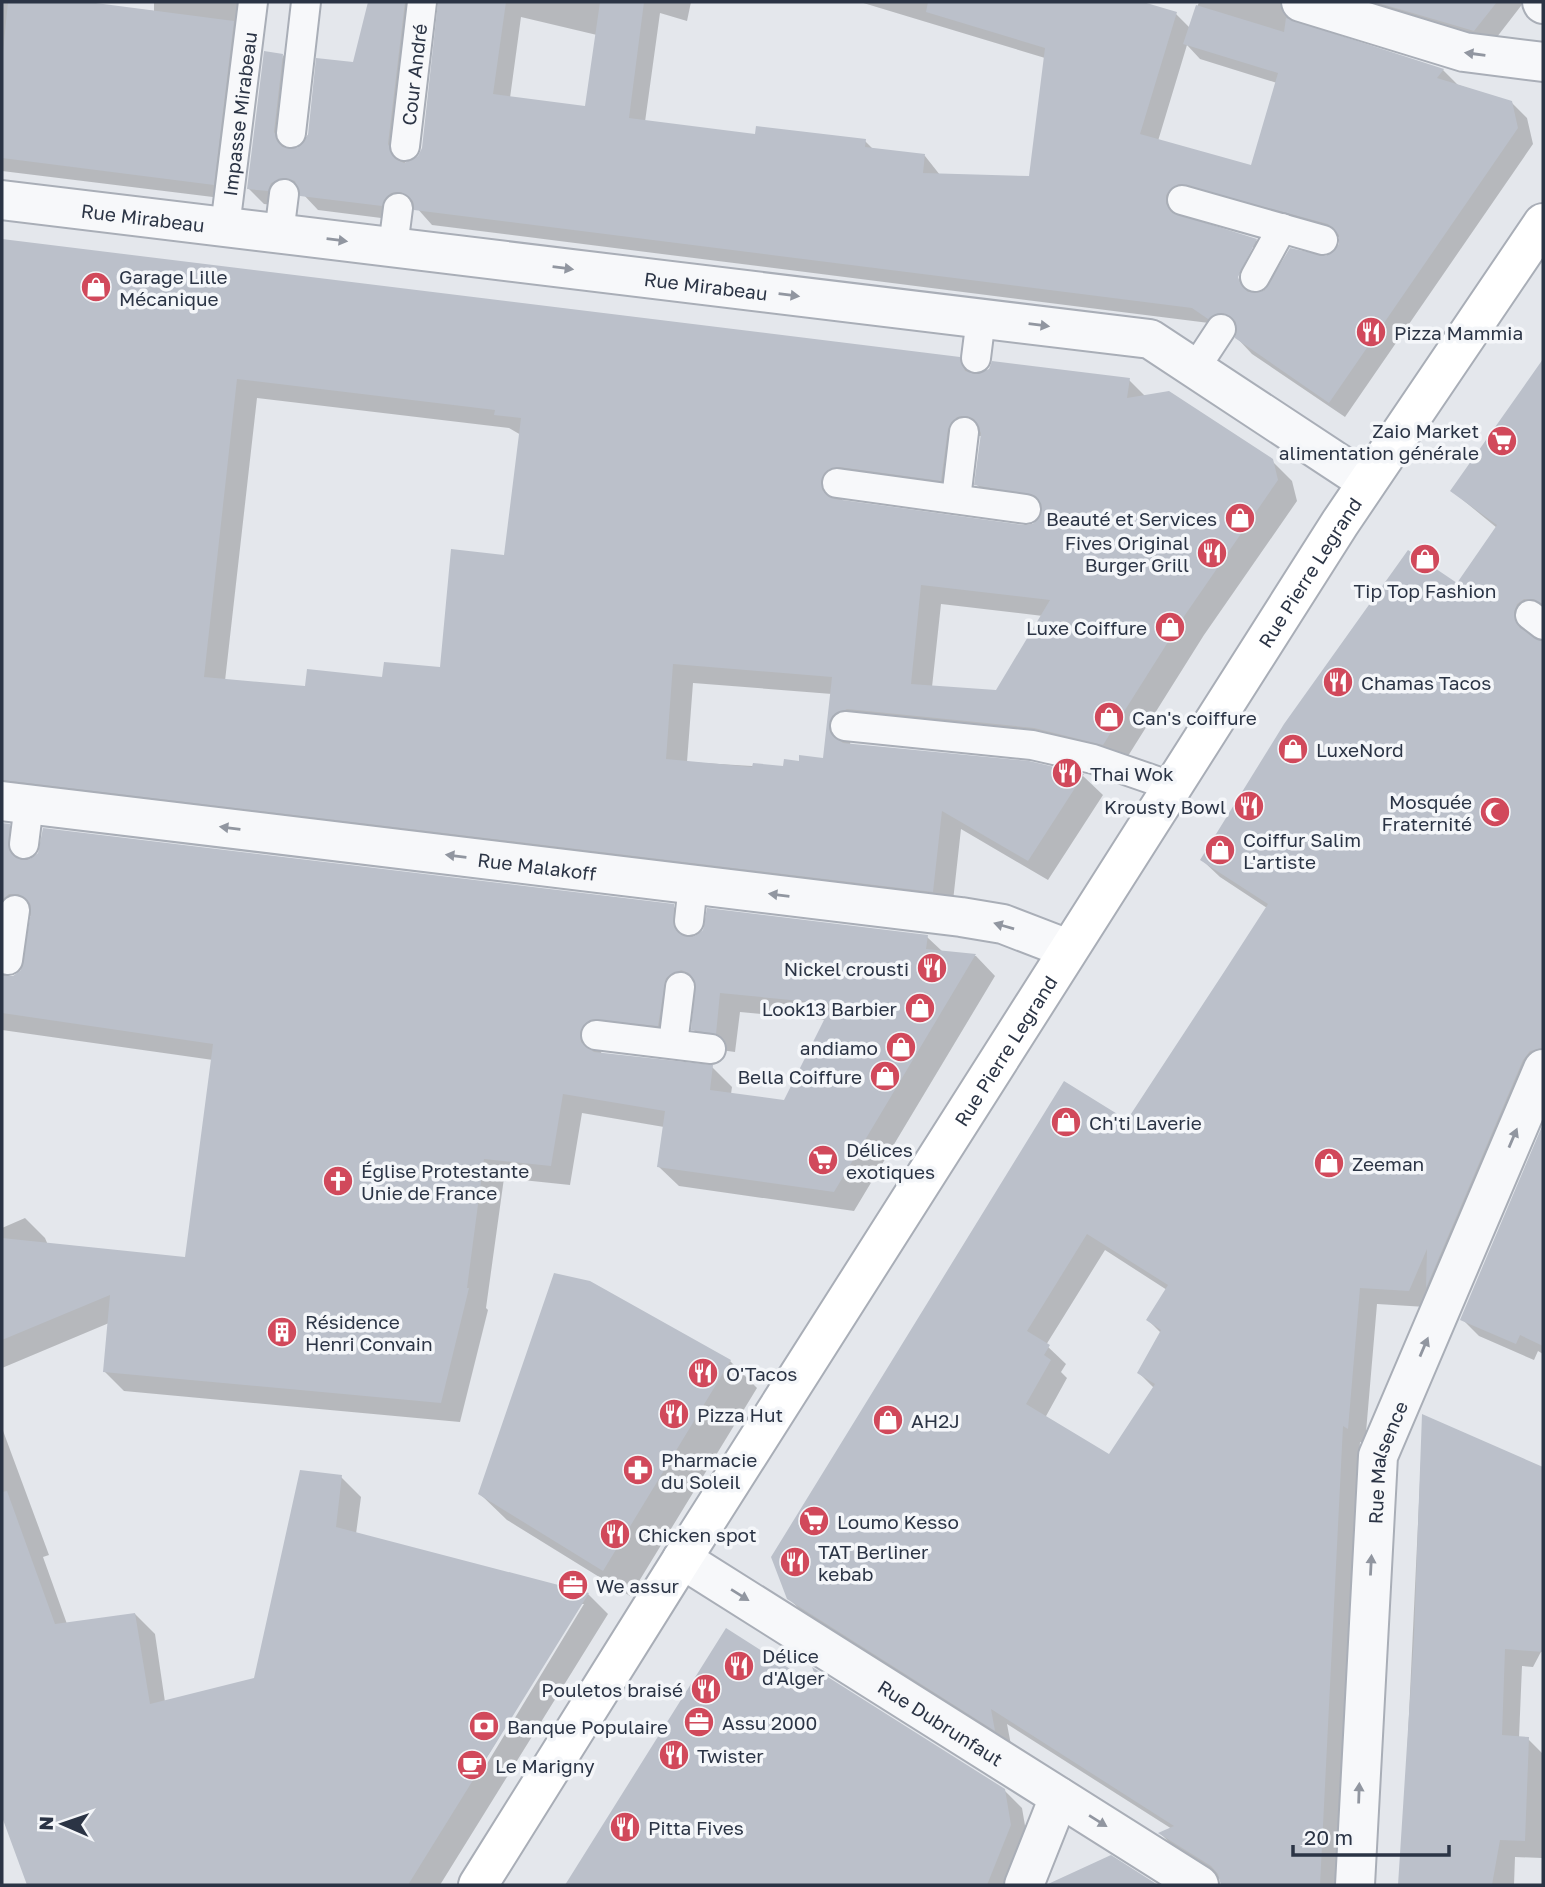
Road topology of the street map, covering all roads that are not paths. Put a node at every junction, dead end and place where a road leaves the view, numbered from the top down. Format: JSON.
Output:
{"nodes":[{"id":1,"x":253,"y":2,"type":"edge"},
{"id":2,"x":306,"y":2,"type":"edge"},
{"id":3,"x":422,"y":2,"type":"edge"},
{"id":4,"x":1301,"y":2,"type":"edge"},
{"id":5,"x":1543,"y":62,"type":"edge"},
{"id":6,"x":291,"y":133,"type":"dead end"},
{"id":7,"x":405,"y":146,"type":"dead end"},
{"id":8,"x":284,"y":194,"type":"dead end"},
{"id":9,"x":2,"y":201,"type":"edge"},
{"id":10,"x":1182,"y":201,"type":"dead end"},
{"id":11,"x":398,"y":208,"type":"dead end"},
{"id":12,"x":1543,"y":223,"type":"edge"},
{"id":13,"x":225,"y":227,"type":"junction"},
{"id":14,"x":1282,"y":228,"type":"junction"},
{"id":15,"x":279,"y":234,"type":"junction"},
{"id":16,"x":1323,"y":240,"type":"dead end"},
{"id":17,"x":393,"y":247,"type":"junction"},
{"id":18,"x":1255,"y":277,"type":"dead end"},
{"id":19,"x":981,"y":318,"type":"junction"},
{"id":20,"x":1221,"y":329,"type":"dead end"},
{"id":21,"x":976,"y":358,"type":"dead end"},
{"id":22,"x":1196,"y":368,"type":"junction"},
{"id":23,"x":964,"y":432,"type":"dead end"},
{"id":24,"x":1367,"y":482,"type":"junction"},
{"id":25,"x":837,"y":483,"type":"dead end"},
{"id":26,"x":956,"y":499,"type":"junction"},
{"id":27,"x":1026,"y":509,"type":"dead end"},
{"id":28,"x":845,"y":726,"type":"dead end"},
{"id":29,"x":1174,"y":787,"type":"junction"},
{"id":30,"x":15,"y":803,"type":"edge"},
{"id":31,"x":24,"y":844,"type":"dead end"},
{"id":32,"x":15,"y":910,"type":"dead end"},
{"id":33,"x":1068,"y":949,"type":"junction"},
{"id":34,"x":2,"y":959,"type":"edge"},
{"id":35,"x":680,"y":987,"type":"dead end"},
{"id":36,"x":596,"y":1035,"type":"dead end"},
{"id":37,"x":673,"y":1045,"type":"junction"},
{"id":38,"x":711,"y":1049,"type":"dead end"},
{"id":39,"x":1543,"y":1069,"type":"edge"},
{"id":40,"x":682,"y":1559,"type":"junction"},
{"id":41,"x":1059,"y":1797,"type":"junction"},
{"id":42,"x":478,"y":1885,"type":"edge"},
{"id":43,"x":1024,"y":1885,"type":"edge"},
{"id":44,"x":1199,"y":1885,"type":"edge"},
{"id":45,"x":1355,"y":1885,"type":"edge"}],
"edges":[{"from":1,"to":13,"type":"lane","name":"Impasse Mirabeau"},
{"from":2,"to":6,"type":"lane"},
{"from":3,"to":7,"type":"lane","name":"Cour André"},
{"from":5,"to":4,"type":"street","one_way":true},
{"from":8,"to":15,"type":"lane"},
{"from":9,"to":13,"type":"street","name":"Rue Mirabeau"},
{"from":10,"to":14,"type":"lane"},
{"from":11,"to":17,"type":"lane"},
{"from":12,"to":24,"type":"main road","name":"Rue Pierre Legrand"},
{"from":13,"to":15,"type":"street","name":"Rue Mirabeau"},
{"from":14,"to":16,"type":"lane"},
{"from":14,"to":18,"type":"lane"},
{"from":15,"to":17,"type":"street","name":"Rue Mirabeau","one_way":true},
{"from":17,"to":19,"type":"street","name":"Rue Mirabeau","one_way":true},
{"from":19,"to":21,"type":"lane"},
{"from":19,"to":22,"type":"street","name":"Rue Mirabeau","one_way":true},
{"from":20,"to":22,"type":"lane"},
{"from":22,"to":24,"type":"street","name":"Rue Mirabeau"},
{"from":23,"to":26,"type":"lane"},
{"from":24,"to":29,"type":"main road","name":"Rue Pierre Legrand"},
{"from":25,"to":26,"type":"lane"},
{"from":26,"to":27,"type":"lane"},
{"from":28,"to":29,"type":"lane"},
{"from":29,"to":33,"type":"main road","name":"Rue Pierre Legrand"},
{"from":30,"to":31,"type":"lane"},
{"from":33,"to":30,"type":"street","name":"Rue Malakoff","one_way":true},
{"from":32,"to":34,"type":"lane"},
{"from":33,"to":40,"type":"main road","name":"Rue Pierre Legrand"},
{"from":35,"to":37,"type":"lane"},
{"from":36,"to":37,"type":"lane"},
{"from":37,"to":38,"type":"lane"},
{"from":45,"to":39,"type":"street","name":"Rue Malsence","one_way":true},
{"from":40,"to":41,"type":"street","name":"Rue Dubrunfaut","one_way":true},
{"from":40,"to":42,"type":"main road","name":"Rue Pierre Legrand"},
{"from":41,"to":43,"type":"street"},
{"from":41,"to":44,"type":"street","name":"Rue Dubrunfaut","one_way":true}]}
